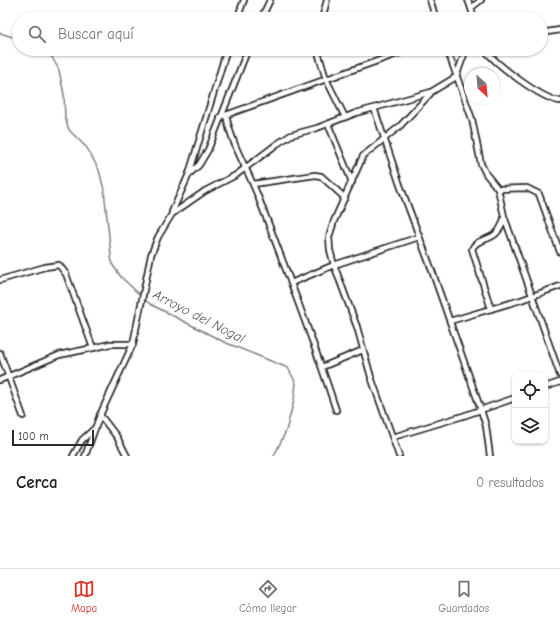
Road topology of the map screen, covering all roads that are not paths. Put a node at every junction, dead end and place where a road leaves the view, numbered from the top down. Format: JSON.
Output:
{"nodes":[{"id":1,"x":244,"y":0,"type":"edge"},
{"id":2,"x":270,"y":0,"type":"edge"},
{"id":3,"x":327,"y":0,"type":"edge"},
{"id":4,"x":426,"y":0,"type":"edge"},
{"id":5,"x":430,"y":0,"type":"edge"},
{"id":6,"x":468,"y":0,"type":"edge"},
{"id":7,"x":481,"y":0,"type":"edge"},
{"id":8,"x":433,"y":8,"type":"junction"},
{"id":9,"x":471,"y":8,"type":"junction"},
{"id":10,"x":240,"y":12,"type":"edge"},
{"id":11,"x":264,"y":12,"type":"edge"},
{"id":12,"x":324,"y":12,"type":"edge"},
{"id":13,"x":434,"y":12,"type":"edge"},
{"id":14,"x":472,"y":12,"type":"edge"},
{"id":15,"x":560,"y":30,"type":"edge"},
{"id":16,"x":548,"y":32,"type":"edge"},
{"id":17,"x":225,"y":56,"type":"edge"},
{"id":18,"x":245,"y":56,"type":"edge"},
{"id":19,"x":319,"y":56,"type":"edge"},
{"id":20,"x":391,"y":56,"type":"edge"},
{"id":21,"x":449,"y":56,"type":"edge"},
{"id":22,"x":464,"y":56,"type":"edge"},
{"id":23,"x":491,"y":56,"type":"edge"},
{"id":24,"x":456,"y":78,"type":"junction"},
{"id":25,"x":326,"y":79,"type":"junction"},
{"id":26,"x":431,"y":92,"type":"junction"},
{"id":27,"x":560,"y":101,"type":"edge"},
{"id":28,"x":374,"y":108,"type":"junction"},
{"id":29,"x":226,"y":115,"type":"junction"},
{"id":30,"x":220,"y":117,"type":"junction"},
{"id":31,"x":345,"y":118,"type":"junction"},
{"id":32,"x":328,"y":124,"type":"junction"},
{"id":33,"x":384,"y":141,"type":"junction"},
{"id":34,"x":246,"y":168,"type":"junction"},
{"id":35,"x":189,"y":174,"type":"junction"},
{"id":36,"x":352,"y":182,"type":"junction"},
{"id":37,"x":253,"y":184,"type":"junction"},
{"id":38,"x":498,"y":189,"type":"junction"},
{"id":39,"x":345,"y":198,"type":"junction"},
{"id":40,"x":172,"y":214,"type":"junction"},
{"id":41,"x":504,"y":216,"type":"junction"},
{"id":42,"x":419,"y":237,"type":"junction"},
{"id":43,"x":560,"y":252,"type":"edge"},
{"id":44,"x":334,"y":265,"type":"junction"},
{"id":45,"x":0,"y":280,"type":"edge"},
{"id":46,"x":291,"y":283,"type":"junction"},
{"id":47,"x":560,"y":286,"type":"edge"},
{"id":48,"x":532,"y":296,"type":"junction"},
{"id":49,"x":491,"y":309,"type":"junction"},
{"id":50,"x":450,"y":321,"type":"junction"},
{"id":51,"x":133,"y":344,"type":"junction"},
{"id":52,"x":93,"y":348,"type":"junction"},
{"id":53,"x":363,"y":350,"type":"junction"},
{"id":54,"x":0,"y":353,"type":"edge"},
{"id":55,"x":322,"y":367,"type":"junction"},
{"id":56,"x":560,"y":375,"type":"edge"},
{"id":57,"x":8,"y":377,"type":"junction"},
{"id":58,"x":0,"y":380,"type":"edge"},
{"id":59,"x":560,"y":382,"type":"edge"},
{"id":60,"x":548,"y":386,"type":"edge"},
{"id":61,"x":512,"y":399,"type":"edge"},
{"id":62,"x":336,"y":410,"type":"dead end"},
{"id":63,"x":481,"y":410,"type":"junction"},
{"id":64,"x":100,"y":415,"type":"junction"},
{"id":65,"x":23,"y":416,"type":"dead end"},
{"id":66,"x":95,"y":428,"type":"junction"},
{"id":67,"x":393,"y":437,"type":"junction"},
{"id":68,"x":73,"y":456,"type":"edge"},
{"id":69,"x":85,"y":456,"type":"edge"},
{"id":70,"x":127,"y":456,"type":"edge"},
{"id":71,"x":399,"y":456,"type":"edge"},
{"id":72,"x":490,"y":456,"type":"edge"}],
"edges":[{"from":1,"to":10,"type":"street"},
{"from":2,"to":11,"type":"street"},
{"from":3,"to":12,"type":"street"},
{"from":4,"to":8,"type":"street"},
{"from":5,"to":8,"type":"street"},
{"from":6,"to":9,"type":"street"},
{"from":7,"to":9,"type":"street"},
{"from":8,"to":13,"type":"street"},
{"from":9,"to":14,"type":"street"},
{"from":15,"to":16,"type":"street"},
{"from":17,"to":35,"type":"street"},
{"from":18,"to":30,"type":"street"},
{"from":19,"to":25,"type":"street"},
{"from":20,"to":25,"type":"street"},
{"from":21,"to":24,"type":"street"},
{"from":22,"to":24,"type":"street"},
{"from":23,"to":27,"type":"street"},
{"from":24,"to":26,"type":"street"},
{"from":24,"to":38,"type":"street"},
{"from":25,"to":29,"type":"street"},
{"from":25,"to":31,"type":"street"},
{"from":26,"to":28,"type":"street"},
{"from":26,"to":33,"type":"street"},
{"from":28,"to":31,"type":"street"},
{"from":28,"to":33,"type":"street"},
{"from":29,"to":30,"type":"street"},
{"from":29,"to":34,"type":"street"},
{"from":30,"to":35,"type":"street"},
{"from":31,"to":32,"type":"street"},
{"from":32,"to":34,"type":"street"},
{"from":32,"to":36,"type":"street"},
{"from":33,"to":36,"type":"street"},
{"from":33,"to":42,"type":"street"},
{"from":34,"to":37,"type":"street"},
{"from":34,"to":40,"type":"street"},
{"from":35,"to":40,"type":"street"},
{"from":36,"to":39,"type":"street"},
{"from":37,"to":39,"type":"street"},
{"from":37,"to":46,"type":"street"},
{"from":38,"to":41,"type":"street"},
{"from":38,"to":43,"type":"street"},
{"from":39,"to":44,"type":"street"},
{"from":40,"to":51,"type":"street"},
{"from":41,"to":48,"type":"street"},
{"from":41,"to":49,"type":"street"},
{"from":42,"to":44,"type":"street"},
{"from":42,"to":50,"type":"street"},
{"from":44,"to":46,"type":"street"},
{"from":44,"to":53,"type":"street"},
{"from":45,"to":52,"type":"street"},
{"from":46,"to":55,"type":"street"},
{"from":47,"to":48,"type":"street"},
{"from":48,"to":49,"type":"street"},
{"from":48,"to":56,"type":"street"},
{"from":49,"to":50,"type":"street"},
{"from":50,"to":63,"type":"street"},
{"from":51,"to":52,"type":"street"},
{"from":51,"to":64,"type":"street"},
{"from":52,"to":57,"type":"street"},
{"from":53,"to":55,"type":"street"},
{"from":53,"to":67,"type":"street"},
{"from":54,"to":57,"type":"street"},
{"from":55,"to":62,"type":"street"},
{"from":57,"to":58,"type":"street"},
{"from":57,"to":65,"type":"street"},
{"from":59,"to":60,"type":"street"},
{"from":61,"to":63,"type":"street"},
{"from":63,"to":67,"type":"street"},
{"from":63,"to":72,"type":"street"},
{"from":64,"to":66,"type":"street"},
{"from":64,"to":70,"type":"street"},
{"from":66,"to":68,"type":"street"},
{"from":66,"to":69,"type":"street"},
{"from":67,"to":71,"type":"street"}]}
